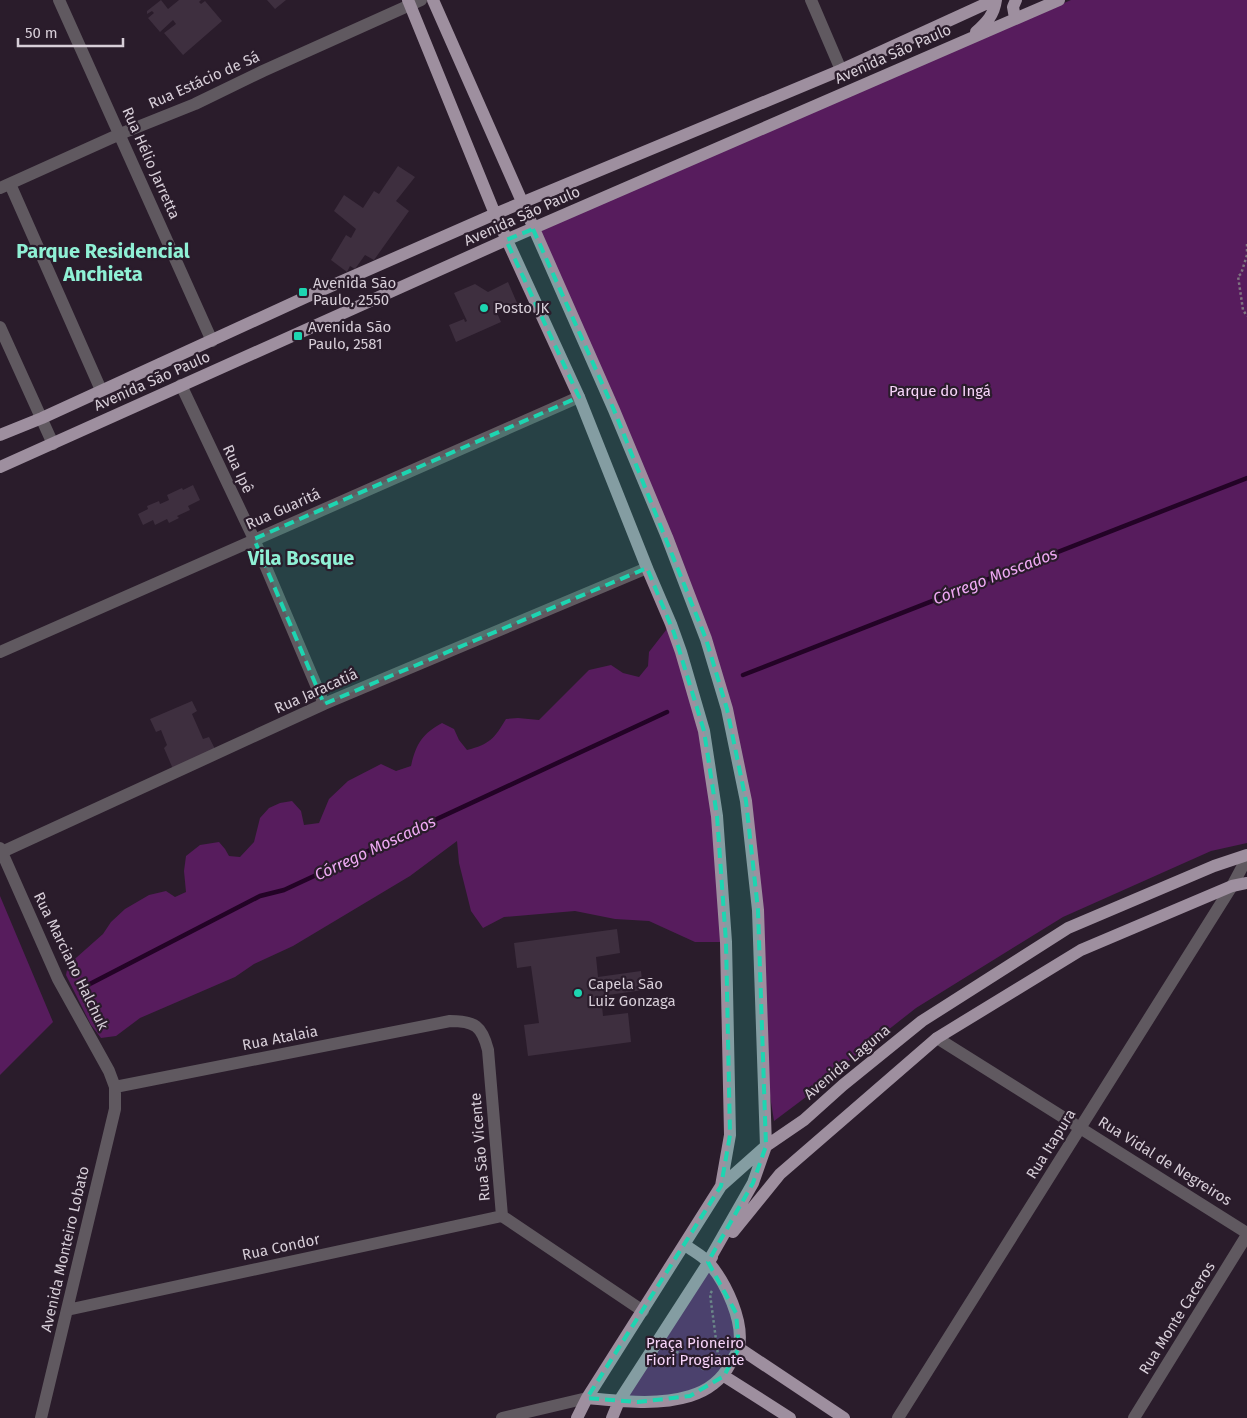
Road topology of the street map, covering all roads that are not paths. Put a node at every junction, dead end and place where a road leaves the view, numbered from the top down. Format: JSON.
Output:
{"nodes":[{"id":1,"x":59,"y":0,"type":"edge"},
{"id":2,"x":433,"y":0,"type":"edge"},
{"id":3,"x":811,"y":0,"type":"edge"},
{"id":4,"x":995,"y":0,"type":"edge"},
{"id":5,"x":1016,"y":0,"type":"edge"},
{"id":6,"x":1058,"y":0,"type":"edge"},
{"id":7,"x":413,"y":2,"type":"edge"},
{"id":8,"x":1015,"y":18,"type":"junction"},
{"id":9,"x":957,"y":44,"type":"junction"},
{"id":10,"x":841,"y":70,"type":"junction"},
{"id":11,"x":120,"y":134,"type":"junction"},
{"id":12,"x":5,"y":186,"type":"edge"},
{"id":13,"x":523,"y":202,"type":"junction"},
{"id":14,"x":495,"y":214,"type":"junction"},
{"id":15,"x":534,"y":229,"type":"junction"},
{"id":16,"x":506,"y":240,"type":"junction"},
{"id":17,"x":0,"y":327,"type":"edge"},
{"id":18,"x":212,"y":341,"type":"junction"},
{"id":19,"x":4,"y":347,"type":"edge"},
{"id":20,"x":181,"y":386,"type":"junction"},
{"id":21,"x":101,"y":390,"type":"junction"},
{"id":22,"x":579,"y":397,"type":"junction"},
{"id":23,"x":42,"y":418,"type":"junction"},
{"id":24,"x":0,"y":436,"type":"edge"},
{"id":25,"x":53,"y":444,"type":"junction"},
{"id":26,"x":0,"y":468,"type":"edge"},
{"id":27,"x":254,"y":539,"type":"junction"},
{"id":28,"x":647,"y":568,"type":"junction"},
{"id":29,"x":0,"y":652,"type":"edge"},
{"id":30,"x":324,"y":704,"type":"junction"},
{"id":31,"x":1,"y":850,"type":"edge"},
{"id":32,"x":1247,"y":857,"type":"edge"},
{"id":33,"x":1247,"y":883,"type":"edge"},
{"id":34,"x":1232,"y":886,"type":"junction"},
{"id":35,"x":450,"y":1021,"type":"joint"},
{"id":36,"x":938,"y":1038,"type":"junction"},
{"id":37,"x":115,"y":1087,"type":"junction"},
{"id":38,"x":1081,"y":1127,"type":"junction"},
{"id":39,"x":766,"y":1146,"type":"junction"},
{"id":40,"x":721,"y":1186,"type":"junction"},
{"id":41,"x":502,"y":1216,"type":"junction"},
{"id":42,"x":1247,"y":1234,"type":"edge"},
{"id":43,"x":685,"y":1245,"type":"junction"},
{"id":44,"x":708,"y":1262,"type":"junction"},
{"id":45,"x":67,"y":1310,"type":"junction"},
{"id":46,"x":643,"y":1311,"type":"junction"},
{"id":47,"x":738,"y":1348,"type":"junction"},
{"id":48,"x":724,"y":1376,"type":"junction"},
{"id":49,"x":588,"y":1398,"type":"junction"},
{"id":50,"x":620,"y":1401,"type":"junction"},
{"id":51,"x":41,"y":1418,"type":"edge"},
{"id":52,"x":502,"y":1418,"type":"edge"},
{"id":53,"x":577,"y":1418,"type":"edge"},
{"id":54,"x":612,"y":1418,"type":"edge"},
{"id":55,"x":790,"y":1418,"type":"edge"},
{"id":56,"x":844,"y":1418,"type":"edge"},
{"id":57,"x":898,"y":1418,"type":"edge"},
{"id":58,"x":1134,"y":1418,"type":"edge"}],
"edges":[{"from":1,"to":11,"type":"street","name":"Rua Hélio Jarretta"},
{"from":2,"to":13,"type":"main road"},
{"from":3,"to":10,"type":"street"},
{"from":4,"to":9,"type":"main road"},
{"from":4,"to":10,"type":"main road","name":"Avenida São Paulo"},
{"from":5,"to":8,"type":"main road"},
{"from":6,"to":8,"type":"main road","name":"Avenida São Paulo"},
{"from":7,"to":11,"type":"street","name":"Rua Estácio de Sá"},
{"from":7,"to":14,"type":"main road"},
{"from":8,"to":9,"type":"main road","name":"Avenida São Paulo"},
{"from":9,"to":15,"type":"main road","name":"Avenida São Paulo"},
{"from":10,"to":13,"type":"main road","name":"Avenida São Paulo"},
{"from":11,"to":12,"type":"street","name":"Rua Estácio de Sá"},
{"from":11,"to":18,"type":"street","name":"Rua Hélio Jarretta"},
{"from":12,"to":21,"type":"street"},
{"from":13,"to":14,"type":"main road","name":"Avenida São Paulo"},
{"from":13,"to":15,"type":"main road"},
{"from":14,"to":16,"type":"main road"},
{"from":14,"to":18,"type":"main road","name":"Avenida São Paulo"},
{"from":15,"to":16,"type":"main road","name":"Avenida São Paulo"},
{"from":15,"to":39,"type":"main road"},
{"from":16,"to":20,"type":"main road","name":"Avenida São Paulo"},
{"from":16,"to":22,"type":"main road"},
{"from":17,"to":19,"type":"street"},
{"from":18,"to":21,"type":"main road","name":"Avenida São Paulo"},
{"from":19,"to":23,"type":"street"},
{"from":20,"to":25,"type":"main road","name":"Avenida São Paulo"},
{"from":20,"to":27,"type":"street","name":"Rua Ipê"},
{"from":21,"to":23,"type":"main road","name":"Avenida São Paulo"},
{"from":22,"to":27,"type":"street","name":"Rua Guaritá"},
{"from":22,"to":28,"type":"main road"},
{"from":23,"to":24,"type":"main road","name":"Avenida São Paulo"},
{"from":23,"to":25,"type":"street"},
{"from":25,"to":26,"type":"main road","name":"Avenida São Paulo"},
{"from":27,"to":29,"type":"street","name":"Rua Guaritá"},
{"from":27,"to":30,"type":"street","name":"Rua Ipê"},
{"from":28,"to":30,"type":"street","name":"Rua Jaracatiá"},
{"from":28,"to":40,"type":"main road"},
{"from":30,"to":31,"type":"street","name":"Rua Jaracatiá"},
{"from":31,"to":37,"type":"street","name":"Rua Marciano Halchuk"},
{"from":32,"to":34,"type":"street","name":"Rua Itapura"},
{"from":32,"to":39,"type":"main road","name":"Avenida Laguna"},
{"from":33,"to":34,"type":"main road"},
{"from":34,"to":36,"type":"main road"},
{"from":34,"to":38,"type":"street","name":"Rua Itapura"},
{"from":35,"to":37,"type":"street","name":"Rua Atalaia"},
{"from":35,"to":41,"type":"street","name":"Rua São Vicente"},
{"from":36,"to":38,"type":"street","name":"Rua Vidal de Negreiros"},
{"from":36,"to":44,"type":"main road"},
{"from":37,"to":45,"type":"street","name":"Avenida Monteiro Lobato"},
{"from":38,"to":42,"type":"street","name":"Rua Vidal de Negreiros"},
{"from":38,"to":57,"type":"street","name":"Rua Itapura"},
{"from":39,"to":40,"type":"main road","name":"Avenida Laguna"},
{"from":39,"to":44,"type":"main road"},
{"from":40,"to":43,"type":"main road","name":"Avenida Laguna"},
{"from":41,"to":45,"type":"street","name":"Rua Condor"},
{"from":41,"to":46,"type":"street","name":"Rua São Vicente"},
{"from":42,"to":58,"type":"street","name":"Rua Monte Caceros"},
{"from":43,"to":44,"type":"main road"},
{"from":43,"to":46,"type":"main road","name":"Avenida Laguna"},
{"from":44,"to":47,"type":"main road"},
{"from":44,"to":50,"type":"main road"},
{"from":45,"to":51,"type":"street","name":"Avenida Monteiro Lobato"},
{"from":46,"to":49,"type":"main road","name":"Avenida Laguna"},
{"from":47,"to":48,"type":"main road"},
{"from":47,"to":56,"type":"main road"},
{"from":48,"to":50,"type":"main road"},
{"from":48,"to":55,"type":"main road"},
{"from":49,"to":50,"type":"main road"},
{"from":49,"to":52,"type":"street"},
{"from":49,"to":53,"type":"main road","name":"Avenida Laguna"},
{"from":50,"to":54,"type":"main road"}]}
